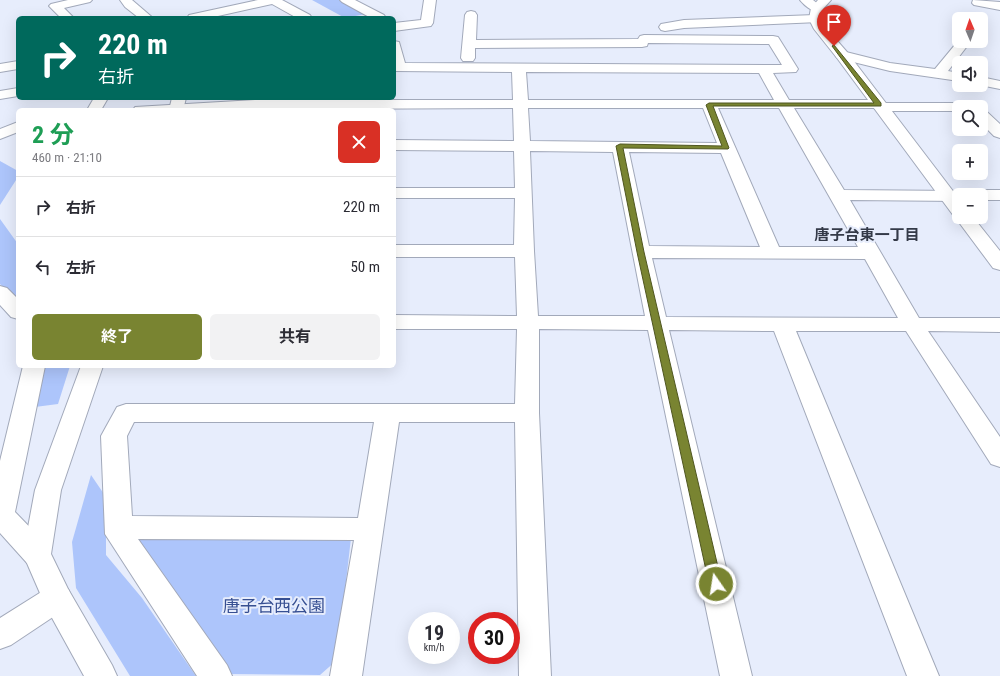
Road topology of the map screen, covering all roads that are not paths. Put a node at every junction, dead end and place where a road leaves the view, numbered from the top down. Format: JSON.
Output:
{"nodes":[{"id":1,"x":86,"y":0,"type":"edge"},
{"id":2,"x":126,"y":0,"type":"edge"},
{"id":3,"x":346,"y":0,"type":"edge"},
{"id":4,"x":430,"y":0,"type":"edge"},
{"id":5,"x":806,"y":0,"type":"edge"},
{"id":6,"x":979,"y":0,"type":"edge"},
{"id":7,"x":209,"y":4,"type":"dead end"},
{"id":8,"x":1000,"y":6,"type":"edge"},
{"id":9,"x":819,"y":9,"type":"edge"},
{"id":10,"x":222,"y":14,"type":"edge"},
{"id":11,"x":471,"y":15,"type":"dead end"},
{"id":12,"x":66,"y":16,"type":"edge"},
{"id":13,"x":144,"y":16,"type":"edge"},
{"id":14,"x":208,"y":16,"type":"edge"},
{"id":15,"x":302,"y":16,"type":"edge"},
{"id":16,"x":377,"y":16,"type":"edge"},
{"id":17,"x":396,"y":27,"type":"edge"},
{"id":18,"x":643,"y":41,"type":"junction"},
{"id":19,"x":469,"y":44,"type":"junction"},
{"id":20,"x":960,"y":48,"type":"edge"},
{"id":21,"x":842,"y":55,"type":"junction"},
{"id":22,"x":16,"y":65,"type":"edge"},
{"id":23,"x":396,"y":67,"type":"edge"},
{"id":24,"x":0,"y":68,"type":"edge"},
{"id":25,"x":468,"y":68,"type":"junction"},
{"id":26,"x":519,"y":68,"type":"junction"},
{"id":27,"x":648,"y":68,"type":"junction"},
{"id":28,"x":763,"y":68,"type":"junction"},
{"id":29,"x":940,"y":74,"type":"junction"},
{"id":30,"x":952,"y":82,"type":"edge"},
{"id":31,"x":988,"y":82,"type":"edge"},
{"id":32,"x":1000,"y":85,"type":"edge"},
{"id":33,"x":16,"y":92,"type":"edge"},
{"id":34,"x":0,"y":95,"type":"edge"},
{"id":35,"x":255,"y":104,"type":"edge"},
{"id":36,"x":521,"y":104,"type":"junction"},
{"id":37,"x":178,"y":105,"type":"edge"},
{"id":38,"x":709,"y":105,"type":"junction"},
{"id":39,"x":783,"y":105,"type":"junction"},
{"id":40,"x":880,"y":106,"type":"junction"},
{"id":41,"x":952,"y":107,"type":"edge"},
{"id":42,"x":155,"y":108,"type":"edge"},
{"id":43,"x":16,"y":121,"type":"edge"},
{"id":44,"x":988,"y":121,"type":"edge"},
{"id":45,"x":0,"y":124,"type":"edge"},
{"id":46,"x":16,"y":128,"type":"edge"},
{"id":47,"x":1000,"y":133,"type":"edge"},
{"id":48,"x":0,"y":134,"type":"edge"},
{"id":49,"x":396,"y":145,"type":"edge"},
{"id":50,"x":522,"y":146,"type":"junction"},
{"id":51,"x":620,"y":146,"type":"junction"},
{"id":52,"x":726,"y":148,"type":"junction"},
{"id":53,"x":396,"y":193,"type":"edge"},
{"id":54,"x":524,"y":193,"type":"junction"},
{"id":55,"x":838,"y":195,"type":"junction"},
{"id":56,"x":952,"y":195,"type":"edge"},
{"id":57,"x":988,"y":195,"type":"edge"},
{"id":58,"x":1000,"y":195,"type":"edge"},
{"id":59,"x":952,"y":196,"type":"edge"},
{"id":60,"x":969,"y":224,"type":"edge"},
{"id":61,"x":396,"y":251,"type":"edge"},
{"id":62,"x":524,"y":251,"type":"junction"},
{"id":63,"x":640,"y":252,"type":"junction"},
{"id":64,"x":772,"y":252,"type":"junction"},
{"id":65,"x":870,"y":253,"type":"junction"},
{"id":66,"x":1000,"y":264,"type":"edge"},
{"id":67,"x":0,"y":292,"type":"edge"},
{"id":68,"x":16,"y":310,"type":"edge"},
{"id":69,"x":396,"y":322,"type":"edge"},
{"id":70,"x":528,"y":323,"type":"junction"},
{"id":71,"x":657,"y":323,"type":"junction"},
{"id":72,"x":782,"y":324,"type":"junction"},
{"id":73,"x":1000,"y":325,"type":"edge"},
{"id":74,"x":912,"y":326,"type":"junction"},
{"id":75,"x":34,"y":368,"type":"edge"},
{"id":76,"x":91,"y":368,"type":"edge"},
{"id":77,"x":528,"y":413,"type":"junction"},
{"id":78,"x":388,"y":414,"type":"junction"},
{"id":79,"x":1000,"y":457,"type":"edge"},
{"id":80,"x":118,"y":527,"type":"junction"},
{"id":81,"x":370,"y":529,"type":"junction"},
{"id":82,"x":37,"y":554,"type":"junction"},
{"id":83,"x":57,"y":598,"type":"junction"},
{"id":84,"x":0,"y":636,"type":"edge"},
{"id":85,"x":101,"y":676,"type":"edge"},
{"id":86,"x":216,"y":676,"type":"edge"},
{"id":87,"x":346,"y":676,"type":"edge"},
{"id":88,"x":535,"y":676,"type":"edge"},
{"id":89,"x":736,"y":676,"type":"edge"},
{"id":90,"x":923,"y":676,"type":"edge"}],
"edges":[{"from":1,"to":12,"type":"street"},
{"from":2,"to":13,"type":"street"},
{"from":3,"to":16,"type":"street"},
{"from":4,"to":17,"type":"street"},
{"from":5,"to":9,"type":"street"},
{"from":6,"to":8,"type":"street"},
{"from":7,"to":10,"type":"street"},
{"from":9,"to":18,"type":"street"},
{"from":9,"to":21,"type":"street"},
{"from":10,"to":14,"type":"street"},
{"from":10,"to":15,"type":"street"},
{"from":11,"to":19,"type":"street"},
{"from":18,"to":19,"type":"street"},
{"from":18,"to":27,"type":"street"},
{"from":18,"to":28,"type":"street"},
{"from":19,"to":25,"type":"street"},
{"from":20,"to":29,"type":"street"},
{"from":21,"to":29,"type":"street"},
{"from":21,"to":40,"type":"street"},
{"from":22,"to":24,"type":"street"},
{"from":23,"to":25,"type":"street"},
{"from":25,"to":26,"type":"street"},
{"from":26,"to":27,"type":"street"},
{"from":26,"to":36,"type":"street"},
{"from":27,"to":28,"type":"street"},
{"from":28,"to":39,"type":"street"},
{"from":29,"to":30,"type":"street"},
{"from":31,"to":32,"type":"street"},
{"from":33,"to":34,"type":"street"},
{"from":35,"to":36,"type":"street"},
{"from":35,"to":37,"type":"street"},
{"from":36,"to":38,"type":"street"},
{"from":36,"to":50,"type":"street"},
{"from":37,"to":42,"type":"street"},
{"from":38,"to":39,"type":"street"},
{"from":38,"to":52,"type":"street"},
{"from":39,"to":40,"type":"street"},
{"from":39,"to":55,"type":"street"},
{"from":40,"to":41,"type":"street"},
{"from":40,"to":56,"type":"street"},
{"from":43,"to":45,"type":"street"},
{"from":44,"to":47,"type":"street"},
{"from":46,"to":48,"type":"street"},
{"from":49,"to":50,"type":"street"},
{"from":50,"to":51,"type":"street"},
{"from":50,"to":54,"type":"street"},
{"from":51,"to":52,"type":"street"},
{"from":51,"to":63,"type":"street"},
{"from":52,"to":64,"type":"street"},
{"from":53,"to":54,"type":"street"},
{"from":54,"to":62,"type":"street"},
{"from":55,"to":59,"type":"street"},
{"from":55,"to":65,"type":"street"},
{"from":57,"to":58,"type":"street"},
{"from":60,"to":66,"type":"street"},
{"from":61,"to":62,"type":"street"},
{"from":62,"to":70,"type":"street"},
{"from":63,"to":64,"type":"street"},
{"from":63,"to":71,"type":"street"},
{"from":64,"to":65,"type":"street"},
{"from":65,"to":74,"type":"street"},
{"from":67,"to":68,"type":"street"},
{"from":69,"to":70,"type":"street"},
{"from":70,"to":71,"type":"street"},
{"from":70,"to":77,"type":"street"},
{"from":71,"to":72,"type":"street"},
{"from":71,"to":89,"type":"street"},
{"from":72,"to":74,"type":"street"},
{"from":72,"to":90,"type":"street"},
{"from":73,"to":74,"type":"street"},
{"from":74,"to":79,"type":"street"},
{"from":75,"to":82,"type":"street"},
{"from":76,"to":82,"type":"street"},
{"from":77,"to":78,"type":"street"},
{"from":77,"to":88,"type":"street"},
{"from":78,"to":80,"type":"street"},
{"from":78,"to":81,"type":"street"},
{"from":80,"to":81,"type":"street"},
{"from":80,"to":86,"type":"street"},
{"from":81,"to":87,"type":"street"},
{"from":82,"to":83,"type":"street"},
{"from":83,"to":84,"type":"street"},
{"from":83,"to":85,"type":"street"}]}
